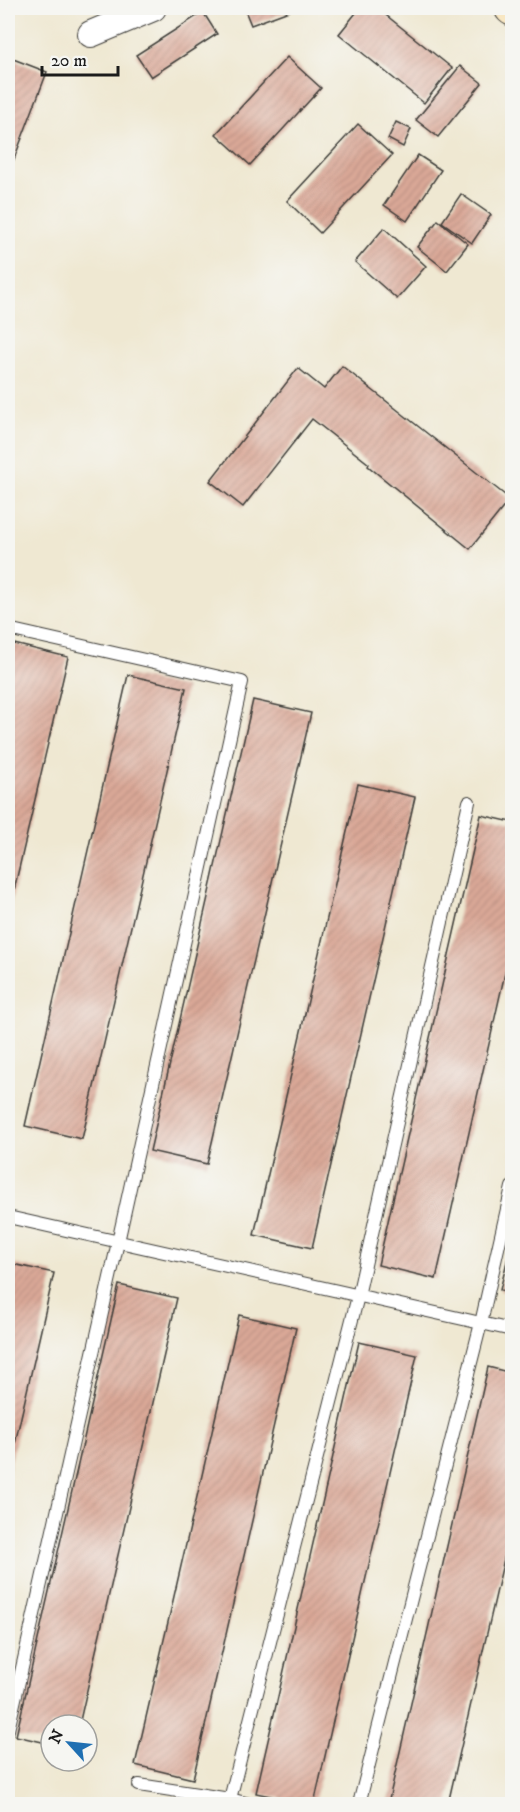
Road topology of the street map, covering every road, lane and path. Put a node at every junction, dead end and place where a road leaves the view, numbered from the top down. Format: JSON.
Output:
{"nodes":[{"id":1,"x":153,"y":8,"type":"edge"},
{"id":2,"x":91,"y":34,"type":"dead end"},
{"id":3,"x":8,"y":629,"type":"edge"},
{"id":4,"x":469,"y":802,"type":"dead end"},
{"id":5,"x":513,"y":1187,"type":"edge"},
{"id":6,"x":8,"y":1217,"type":"edge"},
{"id":7,"x":118,"y":1242,"type":"junction"},
{"id":8,"x":358,"y":1296,"type":"junction"},
{"id":9,"x":482,"y":1323,"type":"junction"},
{"id":10,"x":513,"y":1330,"type":"edge"},
{"id":11,"x":8,"y":1730,"type":"edge"},
{"id":12,"x":139,"y":1785,"type":"dead end"},
{"id":13,"x":230,"y":1799,"type":"junction"},
{"id":14,"x":249,"y":1804,"type":"edge"},
{"id":15,"x":358,"y":1804,"type":"edge"}],
"edges":[{"from":1,"to":2,"type":"street"},
{"from":3,"to":7,"type":"lane"},
{"from":4,"to":8,"type":"lane"},
{"from":5,"to":9,"type":"lane"},
{"from":6,"to":7,"type":"lane"},
{"from":7,"to":8,"type":"lane"},
{"from":7,"to":11,"type":"lane"},
{"from":8,"to":9,"type":"lane"},
{"from":8,"to":13,"type":"lane"},
{"from":9,"to":10,"type":"lane"},
{"from":9,"to":15,"type":"lane"},
{"from":12,"to":13,"type":"lane"},
{"from":13,"to":14,"type":"lane"}]}
